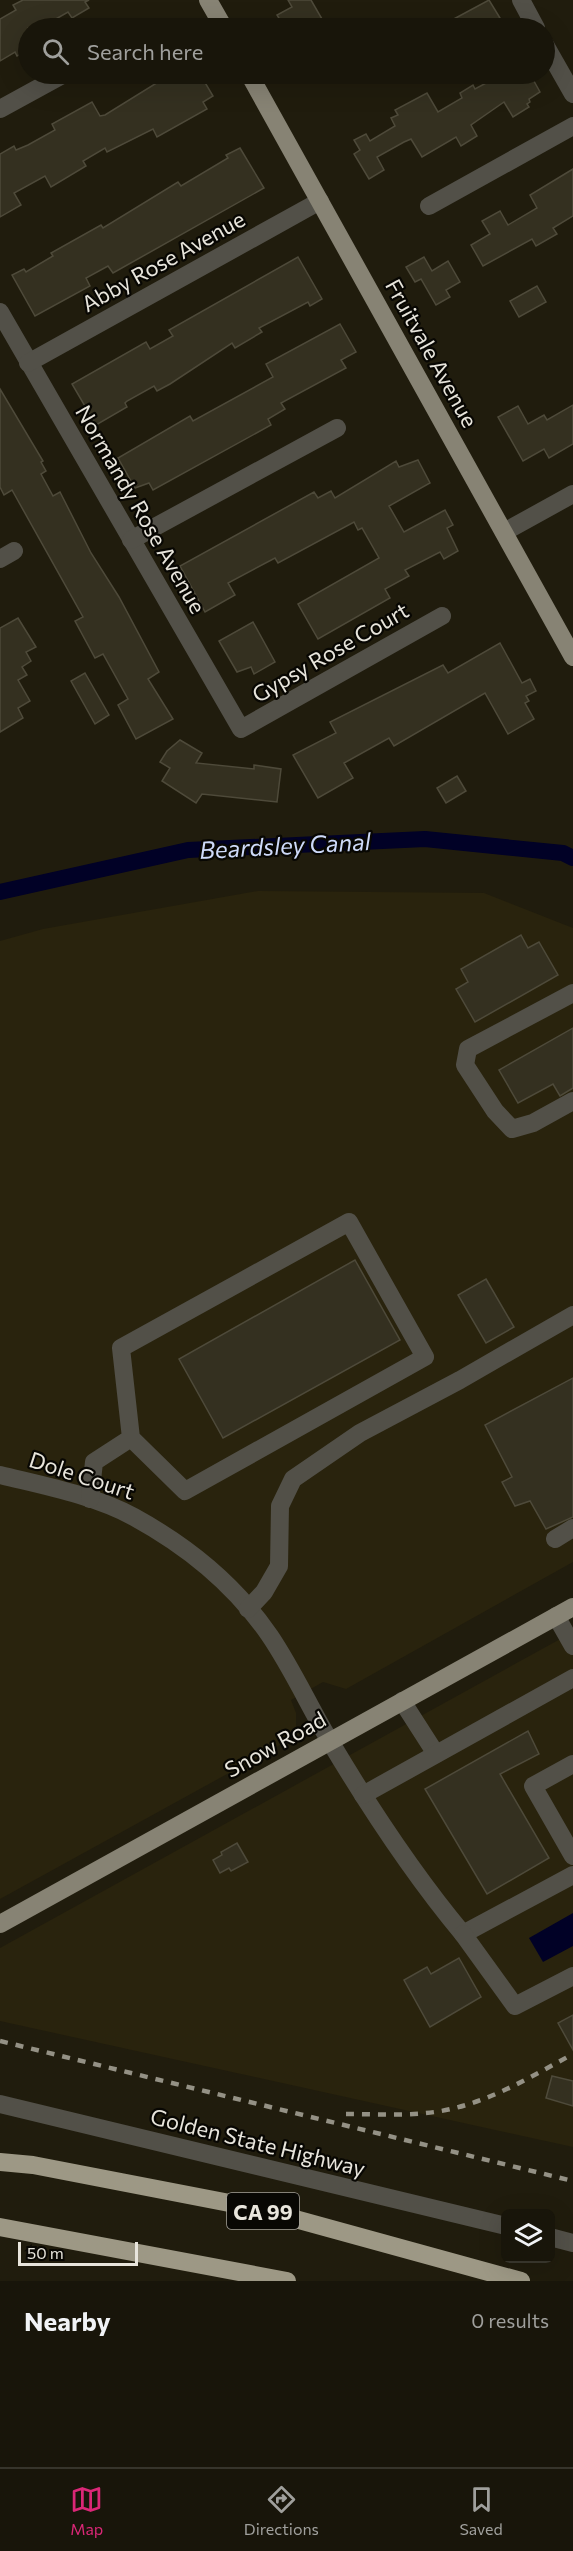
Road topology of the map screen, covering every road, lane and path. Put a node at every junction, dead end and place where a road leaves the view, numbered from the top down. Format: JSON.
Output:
{"nodes":[{"id":1,"x":208,"y":0,"type":"edge"},
{"id":2,"x":521,"y":0,"type":"edge"},
{"id":3,"x":218,"y":18,"type":"edge"},
{"id":4,"x":531,"y":18,"type":"edge"},
{"id":5,"x":555,"y":62,"type":"edge"},
{"id":6,"x":46,"y":84,"type":"edge"},
{"id":7,"x":255,"y":84,"type":"edge"},
{"id":8,"x":573,"y":94,"type":"edge"},
{"id":9,"x":0,"y":109,"type":"edge"},
{"id":10,"x":573,"y":126,"type":"edge"},
{"id":11,"x":320,"y":201,"type":"junction"},
{"id":12,"x":429,"y":206,"type":"dead end"},
{"id":13,"x":0,"y":312,"type":"edge"},
{"id":14,"x":28,"y":363,"type":"junction"},
{"id":15,"x":337,"y":428,"type":"dead end"},
{"id":16,"x":573,"y":494,"type":"edge"},
{"id":17,"x":504,"y":532,"type":"junction"},
{"id":18,"x":131,"y":540,"type":"junction"},
{"id":19,"x":442,"y":616,"type":"dead end"},
{"id":20,"x":573,"y":657,"type":"edge"},
{"id":21,"x":242,"y":729,"type":"joint"},
{"id":22,"x":573,"y":993,"type":"edge"},
{"id":23,"x":573,"y":1101,"type":"edge"},
{"id":24,"x":573,"y":1316,"type":"edge"},
{"id":25,"x":131,"y":1438,"type":"junction"},
{"id":26,"x":0,"y":1475,"type":"edge"},
{"id":27,"x":90,"y":1499,"type":"junction"},
{"id":28,"x":573,"y":1528,"type":"edge"},
{"id":29,"x":555,"y":1539,"type":"dead end"},
{"id":30,"x":573,"y":1607,"type":"edge"},
{"id":31,"x":248,"y":1609,"type":"junction"},
{"id":32,"x":556,"y":1616,"type":"junction"},
{"id":33,"x":573,"y":1647,"type":"edge"},
{"id":34,"x":573,"y":1678,"type":"edge"},
{"id":35,"x":402,"y":1701,"type":"junction"},
{"id":36,"x":330,"y":1741,"type":"junction"},
{"id":37,"x":436,"y":1754,"type":"junction"},
{"id":38,"x":573,"y":1764,"type":"edge"},
{"id":39,"x":363,"y":1795,"type":"junction"},
{"id":40,"x":570,"y":1844,"type":"edge"},
{"id":41,"x":573,"y":1875,"type":"edge"},
{"id":42,"x":0,"y":1923,"type":"edge"},
{"id":43,"x":463,"y":1934,"type":"junction"},
{"id":44,"x":573,"y":1976,"type":"edge"},
{"id":45,"x":0,"y":2103,"type":"edge"},
{"id":46,"x":0,"y":2162,"type":"edge"},
{"id":47,"x":501,"y":2225,"type":"edge"},
{"id":48,"x":0,"y":2227,"type":"edge"},
{"id":49,"x":555,"y":2238,"type":"edge"},
{"id":50,"x":573,"y":2242,"type":"edge"},
{"id":51,"x":287,"y":2281,"type":"edge"},
{"id":52,"x":521,"y":2281,"type":"edge"}],
"edges":[{"from":1,"to":3,"type":"main road"},
{"from":2,"to":4,"type":"street"},
{"from":5,"to":8,"type":"street"},
{"from":6,"to":9,"type":"street"},
{"from":7,"to":11,"type":"main road","name":"Fruitvale Avenue"},
{"from":10,"to":12,"type":"street"},
{"from":11,"to":14,"type":"street","name":"Abby Rose Avenue"},
{"from":11,"to":17,"type":"main road","name":"Fruitvale Avenue"},
{"from":13,"to":14,"type":"street","name":"Normandy Rose Avenue"},
{"from":14,"to":18,"type":"street","name":"Normandy Rose Avenue"},
{"from":15,"to":18,"type":"street"},
{"from":16,"to":17,"type":"street"},
{"from":17,"to":20,"type":"main road","name":"Fruitvale Avenue"},
{"from":18,"to":21,"type":"street","name":"Normandy Rose Avenue"},
{"from":19,"to":21,"type":"street","name":"Gypsy Rose Court"},
{"from":22,"to":23,"type":"street"},
{"from":24,"to":31,"type":"street"},
{"from":25,"to":25,"type":"street"},
{"from":25,"to":27,"type":"street"},
{"from":26,"to":27,"type":"street","name":"Dole Court"},
{"from":27,"to":31,"type":"street","name":"Dole Court"},
{"from":28,"to":29,"type":"street"},
{"from":30,"to":32,"type":"main road","name":"Snow Road"},
{"from":31,"to":36,"type":"street","name":"Dole Court"},
{"from":32,"to":33,"type":"street"},
{"from":32,"to":35,"type":"main road","name":"Snow Road"},
{"from":34,"to":37,"type":"street"},
{"from":35,"to":36,"type":"main road","name":"Snow Road"},
{"from":35,"to":37,"type":"street"},
{"from":36,"to":39,"type":"street","name":"Dole Court"},
{"from":36,"to":42,"type":"main road","name":"Snow Road"},
{"from":37,"to":39,"type":"street"},
{"from":38,"to":40,"type":"street"},
{"from":39,"to":43,"type":"street","name":"Dole Court"},
{"from":41,"to":43,"type":"street"},
{"from":43,"to":44,"type":"street","name":"Dole Court"},
{"from":45,"to":47,"type":"street","name":"Golden State Highway"},
{"from":46,"to":52,"type":"highway","number":"CA 99"},
{"from":48,"to":51,"type":"highway"},
{"from":49,"to":50,"type":"street"}]}
